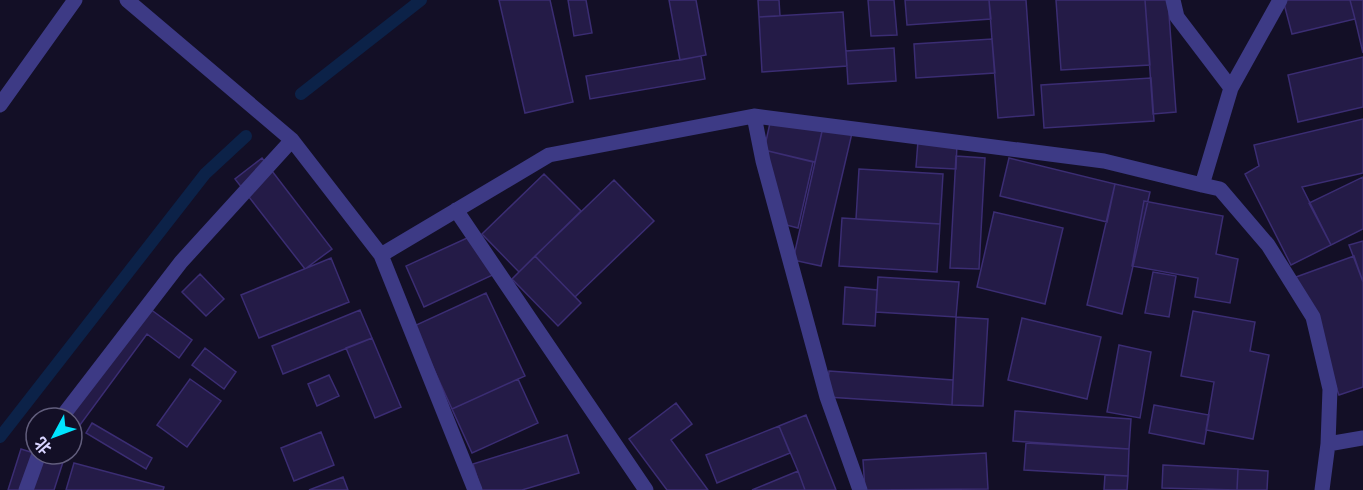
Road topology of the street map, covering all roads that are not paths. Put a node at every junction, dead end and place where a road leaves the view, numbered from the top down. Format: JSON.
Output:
{"nodes":[{"id":1,"x":75,"y":0,"type":"edge"},
{"id":2,"x":127,"y":0,"type":"edge"},
{"id":3,"x":1173,"y":0,"type":"edge"},
{"id":4,"x":1280,"y":0,"type":"edge"},
{"id":5,"x":1232,"y":88,"type":"junction"},
{"id":6,"x":0,"y":105,"type":"edge"},
{"id":7,"x":754,"y":116,"type":"junction"},
{"id":8,"x":292,"y":140,"type":"junction"},
{"id":9,"x":1202,"y":185,"type":"junction"},
{"id":10,"x":456,"y":210,"type":"junction"},
{"id":11,"x":381,"y":255,"type":"junction"},
{"id":12,"x":70,"y":406,"type":"edge"},
{"id":13,"x":1363,"y":438,"type":"edge"},
{"id":14,"x":1328,"y":444,"type":"junction"},
{"id":15,"x":35,"y":466,"type":"edge"},
{"id":16,"x":26,"y":490,"type":"edge"},
{"id":17,"x":475,"y":490,"type":"edge"},
{"id":18,"x":646,"y":490,"type":"edge"},
{"id":19,"x":860,"y":490,"type":"edge"},
{"id":20,"x":1322,"y":490,"type":"edge"}],
"edges":[{"from":1,"to":6,"type":"street"},
{"from":2,"to":8,"type":"street"},
{"from":3,"to":5,"type":"street"},
{"from":4,"to":5,"type":"street"},
{"from":5,"to":9,"type":"street"},
{"from":7,"to":9,"type":"street"},
{"from":7,"to":10,"type":"street"},
{"from":7,"to":19,"type":"street"},
{"from":8,"to":11,"type":"street"},
{"from":8,"to":12,"type":"street"},
{"from":9,"to":14,"type":"street"},
{"from":10,"to":11,"type":"street"},
{"from":10,"to":18,"type":"street"},
{"from":11,"to":17,"type":"street"},
{"from":13,"to":14,"type":"street"},
{"from":14,"to":20,"type":"street"},
{"from":15,"to":16,"type":"street"}]}
